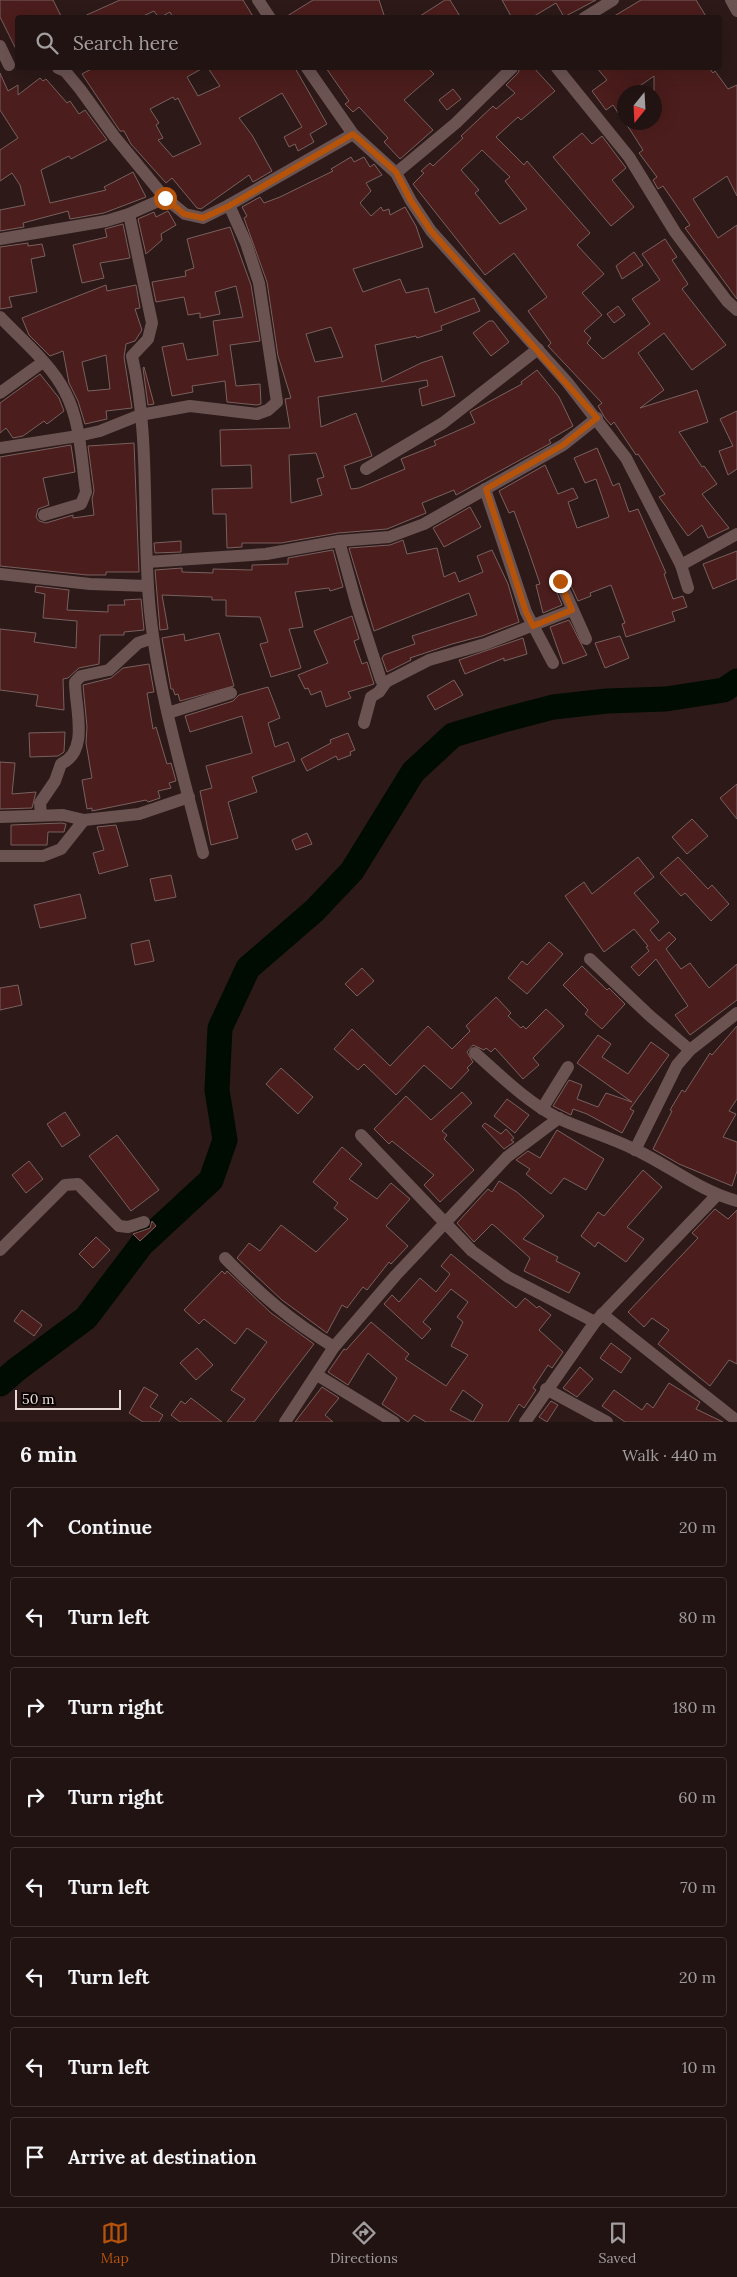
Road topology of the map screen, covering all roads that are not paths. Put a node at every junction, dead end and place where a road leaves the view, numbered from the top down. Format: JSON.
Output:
{"nodes":[{"id":1,"x":258,"y":0,"type":"edge"},
{"id":2,"x":613,"y":0,"type":"edge"},
{"id":3,"x":731,"y":0,"type":"edge"},
{"id":4,"x":737,"y":10,"type":"edge"},
{"id":5,"x":268,"y":15,"type":"edge"},
{"id":6,"x":589,"y":15,"type":"edge"},
{"id":7,"x":0,"y":46,"type":"edge"},
{"id":8,"x":9,"y":65,"type":"edge"},
{"id":9,"x":62,"y":70,"type":"edge"},
{"id":10,"x":308,"y":70,"type":"edge"},
{"id":11,"x":510,"y":70,"type":"edge"},
{"id":12,"x":559,"y":70,"type":"edge"},
{"id":13,"x":353,"y":134,"type":"junction"},
{"id":14,"x":396,"y":172,"type":"junction"},
{"id":15,"x":165,"y":198,"type":"junction"},
{"id":16,"x":229,"y":206,"type":"junction"},
{"id":17,"x":129,"y":214,"type":"junction"},
{"id":18,"x":0,"y":239,"type":"edge"},
{"id":19,"x":737,"y":310,"type":"edge"},
{"id":20,"x":0,"y":317,"type":"edge"},
{"id":21,"x":538,"y":349,"type":"junction"},
{"id":22,"x":43,"y":362,"type":"junction"},
{"id":23,"x":0,"y":393,"type":"edge"},
{"id":24,"x":140,"y":415,"type":"junction"},
{"id":25,"x":597,"y":418,"type":"junction"},
{"id":26,"x":78,"y":436,"type":"junction"},
{"id":27,"x":0,"y":448,"type":"edge"},
{"id":28,"x":366,"y":469,"type":"dead end"},
{"id":29,"x":486,"y":489,"type":"junction"},
{"id":30,"x":44,"y":515,"type":"dead end"},
{"id":31,"x":737,"y":534,"type":"edge"},
{"id":32,"x":339,"y":542,"type":"junction"},
{"id":33,"x":148,"y":562,"type":"junction"},
{"id":34,"x":681,"y":565,"type":"junction"},
{"id":35,"x":0,"y":574,"type":"edge"},
{"id":36,"x":560,"y":581,"type":"dead end"},
{"id":37,"x":148,"y":586,"type":"junction"},
{"id":38,"x":688,"y":588,"type":"dead end"},
{"id":39,"x":572,"y":610,"type":"junction"},
{"id":40,"x":533,"y":626,"type":"junction"},
{"id":41,"x":153,"y":638,"type":"junction"},
{"id":42,"x":586,"y":639,"type":"dead end"},
{"id":43,"x":553,"y":663,"type":"dead end"},
{"id":44,"x":386,"y":682,"type":"junction"},
{"id":45,"x":230,"y":693,"type":"dead end"},
{"id":46,"x":168,"y":712,"type":"junction"},
{"id":47,"x":364,"y":723,"type":"dead end"},
{"id":48,"x":189,"y":797,"type":"junction"},
{"id":49,"x":41,"y":815,"type":"junction"},
{"id":50,"x":0,"y":817,"type":"edge"},
{"id":51,"x":84,"y":820,"type":"junction"},
{"id":52,"x":203,"y":853,"type":"dead end"},
{"id":53,"x":0,"y":856,"type":"edge"},
{"id":54,"x":590,"y":958,"type":"dead end"},
{"id":55,"x":737,"y":1013,"type":"edge"},
{"id":56,"x":690,"y":1050,"type":"junction"},
{"id":57,"x":475,"y":1053,"type":"dead end"},
{"id":58,"x":568,"y":1067,"type":"dead end"},
{"id":59,"x":542,"y":1109,"type":"junction"},
{"id":60,"x":559,"y":1118,"type":"junction"},
{"id":61,"x":360,"y":1135,"type":"dead end"},
{"id":62,"x":636,"y":1150,"type":"junction"},
{"id":63,"x":717,"y":1195,"type":"junction"},
{"id":64,"x":737,"y":1201,"type":"edge"},
{"id":65,"x":144,"y":1222,"type":"dead end"},
{"id":66,"x":445,"y":1222,"type":"junction"},
{"id":67,"x":0,"y":1250,"type":"edge"},
{"id":68,"x":225,"y":1258,"type":"dead end"},
{"id":69,"x":598,"y":1318,"type":"junction"},
{"id":70,"x":334,"y":1347,"type":"junction"},
{"id":71,"x":316,"y":1375,"type":"junction"},
{"id":72,"x":546,"y":1389,"type":"junction"},
{"id":73,"x":736,"y":1420,"type":"dead end"},
{"id":74,"x":285,"y":1422,"type":"edge"},
{"id":75,"x":394,"y":1422,"type":"edge"},
{"id":76,"x":525,"y":1422,"type":"edge"},
{"id":77,"x":607,"y":1422,"type":"edge"}],
"edges":[{"from":1,"to":5,"type":"street"},
{"from":2,"to":6,"type":"street"},
{"from":3,"to":4,"type":"street"},
{"from":7,"to":8,"type":"street"},
{"from":9,"to":15,"type":"street"},
{"from":10,"to":13,"type":"street"},
{"from":11,"to":14,"type":"street"},
{"from":12,"to":19,"type":"street"},
{"from":13,"to":14,"type":"street"},
{"from":13,"to":16,"type":"street"},
{"from":14,"to":21,"type":"street"},
{"from":15,"to":16,"type":"street"},
{"from":15,"to":17,"type":"street"},
{"from":16,"to":24,"type":"street"},
{"from":17,"to":18,"type":"street"},
{"from":17,"to":24,"type":"street"},
{"from":20,"to":22,"type":"street"},
{"from":21,"to":25,"type":"street"},
{"from":21,"to":28,"type":"street"},
{"from":22,"to":23,"type":"street"},
{"from":22,"to":26,"type":"street"},
{"from":24,"to":26,"type":"street"},
{"from":24,"to":33,"type":"street"},
{"from":25,"to":29,"type":"street"},
{"from":25,"to":34,"type":"street"},
{"from":26,"to":27,"type":"street"},
{"from":26,"to":30,"type":"street"},
{"from":29,"to":32,"type":"street"},
{"from":29,"to":40,"type":"street"},
{"from":31,"to":34,"type":"street"},
{"from":32,"to":33,"type":"street"},
{"from":32,"to":44,"type":"street"},
{"from":33,"to":37,"type":"street"},
{"from":34,"to":38,"type":"street"},
{"from":35,"to":37,"type":"street"},
{"from":36,"to":39,"type":"street"},
{"from":37,"to":41,"type":"street"},
{"from":39,"to":40,"type":"street"},
{"from":39,"to":42,"type":"street"},
{"from":40,"to":43,"type":"street"},
{"from":40,"to":44,"type":"street"},
{"from":41,"to":46,"type":"street"},
{"from":41,"to":49,"type":"street"},
{"from":44,"to":47,"type":"street"},
{"from":45,"to":46,"type":"street"},
{"from":46,"to":48,"type":"street"},
{"from":48,"to":51,"type":"street"},
{"from":48,"to":52,"type":"street"},
{"from":49,"to":50,"type":"street"},
{"from":49,"to":51,"type":"street"},
{"from":51,"to":53,"type":"street"},
{"from":54,"to":56,"type":"street"},
{"from":55,"to":56,"type":"street"},
{"from":56,"to":62,"type":"street"},
{"from":57,"to":59,"type":"street"},
{"from":58,"to":59,"type":"street"},
{"from":59,"to":60,"type":"street"},
{"from":60,"to":62,"type":"street"},
{"from":60,"to":66,"type":"street"},
{"from":61,"to":66,"type":"street"},
{"from":62,"to":63,"type":"street"},
{"from":63,"to":64,"type":"street"},
{"from":63,"to":69,"type":"street"},
{"from":65,"to":67,"type":"street"},
{"from":66,"to":69,"type":"street"},
{"from":66,"to":70,"type":"street"},
{"from":68,"to":70,"type":"street"},
{"from":69,"to":72,"type":"street"},
{"from":69,"to":73,"type":"street"},
{"from":70,"to":71,"type":"street"},
{"from":71,"to":74,"type":"street"},
{"from":71,"to":75,"type":"street"},
{"from":72,"to":76,"type":"street"},
{"from":72,"to":77,"type":"street"}]}
